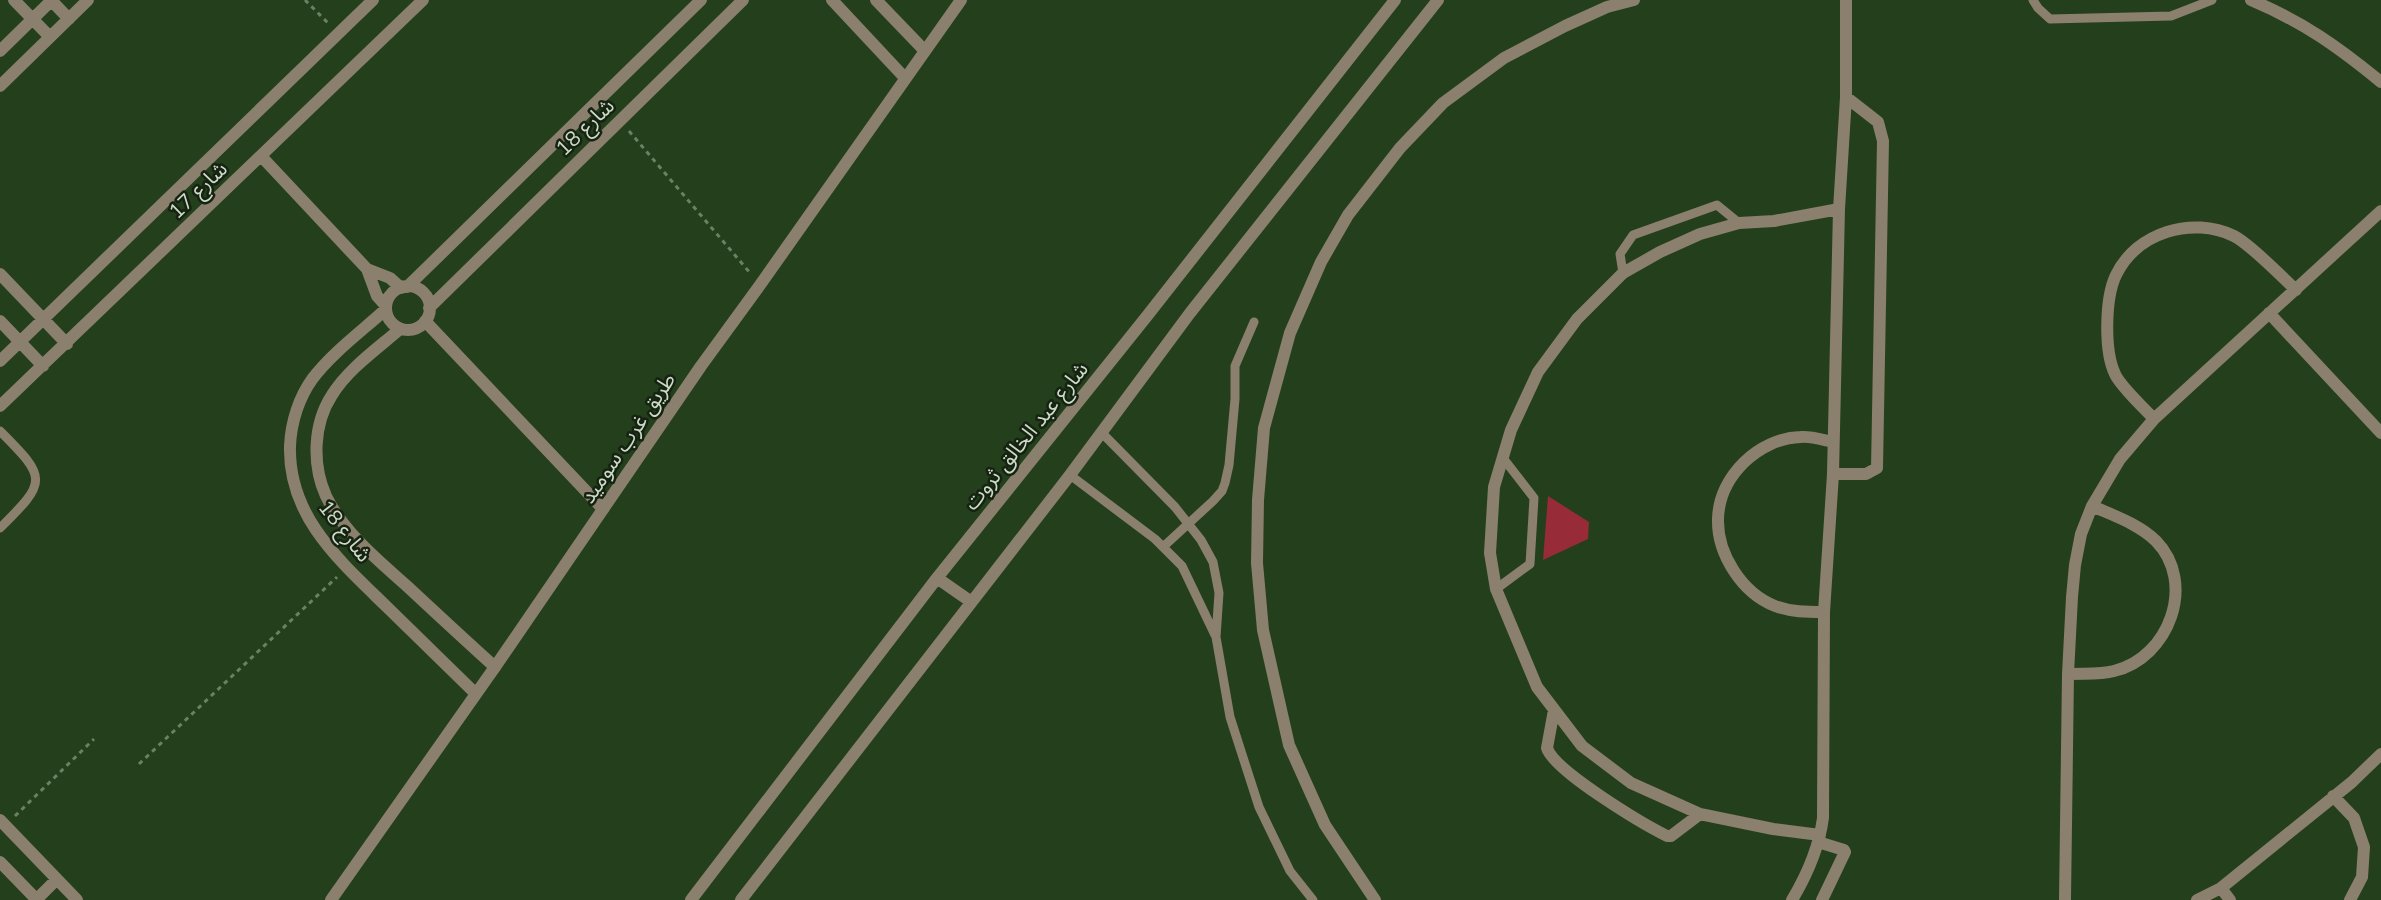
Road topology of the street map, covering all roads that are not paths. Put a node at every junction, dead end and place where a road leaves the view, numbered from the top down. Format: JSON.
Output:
{"nodes":[{"id":1,"x":14,"y":0,"type":"edge"},
{"id":2,"x":51,"y":0,"type":"edge"},
{"id":3,"x":88,"y":0,"type":"edge"},
{"id":4,"x":373,"y":0,"type":"edge"},
{"id":5,"x":423,"y":0,"type":"edge"},
{"id":6,"x":701,"y":0,"type":"edge"},
{"id":7,"x":743,"y":0,"type":"edge"},
{"id":8,"x":832,"y":0,"type":"edge"},
{"id":9,"x":876,"y":0,"type":"edge"},
{"id":10,"x":961,"y":0,"type":"edge"},
{"id":11,"x":1395,"y":0,"type":"edge"},
{"id":12,"x":1438,"y":0,"type":"edge"},
{"id":13,"x":1634,"y":0,"type":"edge"},
{"id":14,"x":1846,"y":0,"type":"edge"},
{"id":15,"x":2033,"y":0,"type":"edge"},
{"id":16,"x":2212,"y":0,"type":"edge"},
{"id":17,"x":2251,"y":0,"type":"edge"},
{"id":18,"x":33,"y":19,"type":"junction"},
{"id":19,"x":69,"y":19,"type":"junction"},
{"id":20,"x":50,"y":37,"type":"junction"},
{"id":21,"x":0,"y":51,"type":"edge"},
{"id":22,"x":925,"y":51,"type":"junction"},
{"id":23,"x":905,"y":78,"type":"junction"},
{"id":24,"x":2381,"y":82,"type":"edge"},
{"id":25,"x":0,"y":86,"type":"edge"},
{"id":26,"x":1846,"y":97,"type":"junction"},
{"id":27,"x":261,"y":156,"type":"junction"},
{"id":28,"x":1839,"y":209,"type":"junction"},
{"id":29,"x":2381,"y":211,"type":"edge"},
{"id":30,"x":1739,"y":223,"type":"junction"},
{"id":31,"x":367,"y":269,"type":"junction"},
{"id":32,"x":1623,"y":273,"type":"junction"},
{"id":33,"x":0,"y":274,"type":"edge"},
{"id":34,"x":404,"y":287,"type":"junction"},
{"id":35,"x":2296,"y":290,"type":"junction"},
{"id":36,"x":386,"y":308,"type":"junction"},
{"id":37,"x":429,"y":308,"type":"junction"},
{"id":38,"x":2270,"y":313,"type":"junction"},
{"id":39,"x":43,"y":319,"type":"junction"},
{"id":40,"x":0,"y":321,"type":"edge"},
{"id":41,"x":425,"y":321,"type":"junction"},
{"id":42,"x":1254,"y":322,"type":"dead end"},
{"id":43,"x":400,"y":329,"type":"junction"},
{"id":44,"x":20,"y":342,"type":"junction"},
{"id":45,"x":67,"y":344,"type":"junction"},
{"id":46,"x":0,"y":361,"type":"edge"},
{"id":47,"x":44,"y":366,"type":"junction"},
{"id":48,"x":0,"y":406,"type":"edge"},
{"id":49,"x":2154,"y":419,"type":"junction"},
{"id":50,"x":0,"y":431,"type":"edge"},
{"id":51,"x":1102,"y":433,"type":"junction"},
{"id":52,"x":2381,"y":433,"type":"edge"},
{"id":53,"x":1833,"y":442,"type":"junction"},
{"id":54,"x":1503,"y":458,"type":"junction"},
{"id":55,"x":1833,"y":474,"type":"junction"},
{"id":56,"x":1070,"y":475,"type":"junction"},
{"id":57,"x":2092,"y":506,"type":"junction"},
{"id":58,"x":603,"y":509,"type":"junction"},
{"id":59,"x":1189,"y":525,"type":"junction"},
{"id":60,"x":0,"y":528,"type":"edge"},
{"id":61,"x":1163,"y":547,"type":"junction"},
{"id":62,"x":937,"y":578,"type":"junction"},
{"id":63,"x":1496,"y":589,"type":"junction"},
{"id":64,"x":970,"y":601,"type":"junction"},
{"id":65,"x":1824,"y":612,"type":"junction"},
{"id":66,"x":1216,"y":637,"type":"junction"},
{"id":67,"x":495,"y":667,"type":"junction"},
{"id":68,"x":2068,"y":674,"type":"junction"},
{"id":69,"x":475,"y":693,"type":"junction"},
{"id":70,"x":1554,"y":710,"type":"junction"},
{"id":71,"x":2381,"y":754,"type":"edge"},
{"id":72,"x":2333,"y":796,"type":"junction"},
{"id":73,"x":1700,"y":814,"type":"junction"},
{"id":74,"x":3,"y":823,"type":"edge"},
{"id":75,"x":1819,"y":839,"type":"junction"},
{"id":76,"x":0,"y":862,"type":"edge"},
{"id":77,"x":57,"y":879,"type":"junction"},
{"id":78,"x":2221,"y":888,"type":"junction"},
{"id":79,"x":744,"y":898,"type":"edge"},
{"id":80,"x":36,"y":900,"type":"edge"},
{"id":81,"x":76,"y":900,"type":"edge"},
{"id":82,"x":331,"y":900,"type":"edge"},
{"id":83,"x":692,"y":900,"type":"edge"},
{"id":84,"x":1313,"y":900,"type":"edge"},
{"id":85,"x":1375,"y":900,"type":"edge"},
{"id":86,"x":1794,"y":900,"type":"edge"},
{"id":87,"x":1822,"y":900,"type":"edge"},
{"id":88,"x":2065,"y":900,"type":"edge"},
{"id":89,"x":2197,"y":900,"type":"edge"},
{"id":90,"x":2230,"y":900,"type":"edge"},
{"id":91,"x":2350,"y":900,"type":"edge"}],
"edges":[{"from":1,"to":18,"type":"street"},
{"from":2,"to":18,"type":"street"},
{"from":2,"to":19,"type":"street"},
{"from":3,"to":19,"type":"street"},
{"from":4,"to":39,"type":"street","name":"شارع 17"},
{"from":5,"to":27,"type":"street","name":"شارع 17"},
{"from":6,"to":34,"type":"street","name":"شارع 18"},
{"from":7,"to":37,"type":"street","name":"شارع 18"},
{"from":8,"to":23,"type":"street"},
{"from":9,"to":22,"type":"street"},
{"from":10,"to":22,"type":"street","name":"طريق غرب سوميد"},
{"from":11,"to":62,"type":"street","name":"شارع عبد الخالق ثروت"},
{"from":12,"to":51,"type":"street"},
{"from":13,"to":85,"type":"street"},
{"from":14,"to":26,"type":"street"},
{"from":15,"to":16,"type":"lane"},
{"from":17,"to":24,"type":"street"},
{"from":18,"to":20,"type":"street"},
{"from":18,"to":21,"type":"street"},
{"from":19,"to":20,"type":"street"},
{"from":20,"to":25,"type":"street"},
{"from":22,"to":23,"type":"street","name":"طريق غرب سوميد"},
{"from":23,"to":58,"type":"street","name":"طريق غرب سوميد"},
{"from":26,"to":28,"type":"street"},
{"from":26,"to":55,"type":"street"},
{"from":27,"to":31,"type":"street"},
{"from":27,"to":45,"type":"street","name":"شارع 17"},
{"from":28,"to":30,"type":"street"},
{"from":28,"to":53,"type":"street"},
{"from":29,"to":35,"type":"street"},
{"from":30,"to":32,"type":"street"},
{"from":30,"to":32,"type":"lane"},
{"from":31,"to":34,"type":"street"},
{"from":31,"to":36,"type":"street"},
{"from":32,"to":54,"type":"street"},
{"from":33,"to":39,"type":"street"},
{"from":34,"to":36,"type":"street"},
{"from":34,"to":37,"type":"street"},
{"from":35,"to":38,"type":"street"},
{"from":35,"to":49,"type":"street"},
{"from":36,"to":43,"type":"street"},
{"from":36,"to":69,"type":"street","name":"شارع 18"},
{"from":37,"to":41,"type":"street"},
{"from":38,"to":49,"type":"street"},
{"from":38,"to":52,"type":"street"},
{"from":39,"to":44,"type":"street","name":"شارع 17"},
{"from":39,"to":45,"type":"street"},
{"from":40,"to":44,"type":"street"},
{"from":41,"to":43,"type":"street"},
{"from":41,"to":58,"type":"street"},
{"from":42,"to":59,"type":"lane"},
{"from":43,"to":67,"type":"street","name":"شارع 18"},
{"from":44,"to":46,"type":"street","name":"شارع 17"},
{"from":44,"to":47,"type":"street"},
{"from":45,"to":47,"type":"street","name":"شارع 17"},
{"from":47,"to":48,"type":"street","name":"شارع 17"},
{"from":49,"to":57,"type":"street"},
{"from":50,"to":60,"type":"lane"},
{"from":51,"to":56,"type":"street"},
{"from":51,"to":59,"type":"lane"},
{"from":53,"to":55,"type":"street"},
{"from":53,"to":65,"type":"street"},
{"from":54,"to":63,"type":"street"},
{"from":54,"to":63,"type":"lane"},
{"from":55,"to":65,"type":"street"},
{"from":56,"to":61,"type":"lane"},
{"from":56,"to":64,"type":"street"},
{"from":57,"to":68,"type":"street"},
{"from":57,"to":68,"type":"street"},
{"from":58,"to":67,"type":"street","name":"طريق غرب سوميد"},
{"from":59,"to":61,"type":"lane"},
{"from":59,"to":66,"type":"lane"},
{"from":61,"to":66,"type":"lane"},
{"from":62,"to":64,"type":"street"},
{"from":62,"to":83,"type":"street","name":"شارع عبد الخالق ثروت"},
{"from":63,"to":70,"type":"street"},
{"from":64,"to":79,"type":"street"},
{"from":65,"to":75,"type":"street"},
{"from":66,"to":84,"type":"lane"},
{"from":67,"to":69,"type":"street","name":"طريق غرب سوميد"},
{"from":68,"to":88,"type":"street"},
{"from":69,"to":82,"type":"street","name":"طريق غرب سوميد"},
{"from":70,"to":73,"type":"street"},
{"from":70,"to":73,"type":"street"},
{"from":71,"to":72,"type":"street"},
{"from":72,"to":78,"type":"street"},
{"from":72,"to":91,"type":"street"},
{"from":73,"to":75,"type":"street"},
{"from":74,"to":77,"type":"street"},
{"from":75,"to":86,"type":"street"},
{"from":75,"to":87,"type":"street"},
{"from":76,"to":80,"type":"street"},
{"from":77,"to":80,"type":"street"},
{"from":77,"to":81,"type":"street"},
{"from":78,"to":89,"type":"street"},
{"from":78,"to":90,"type":"street"}]}
